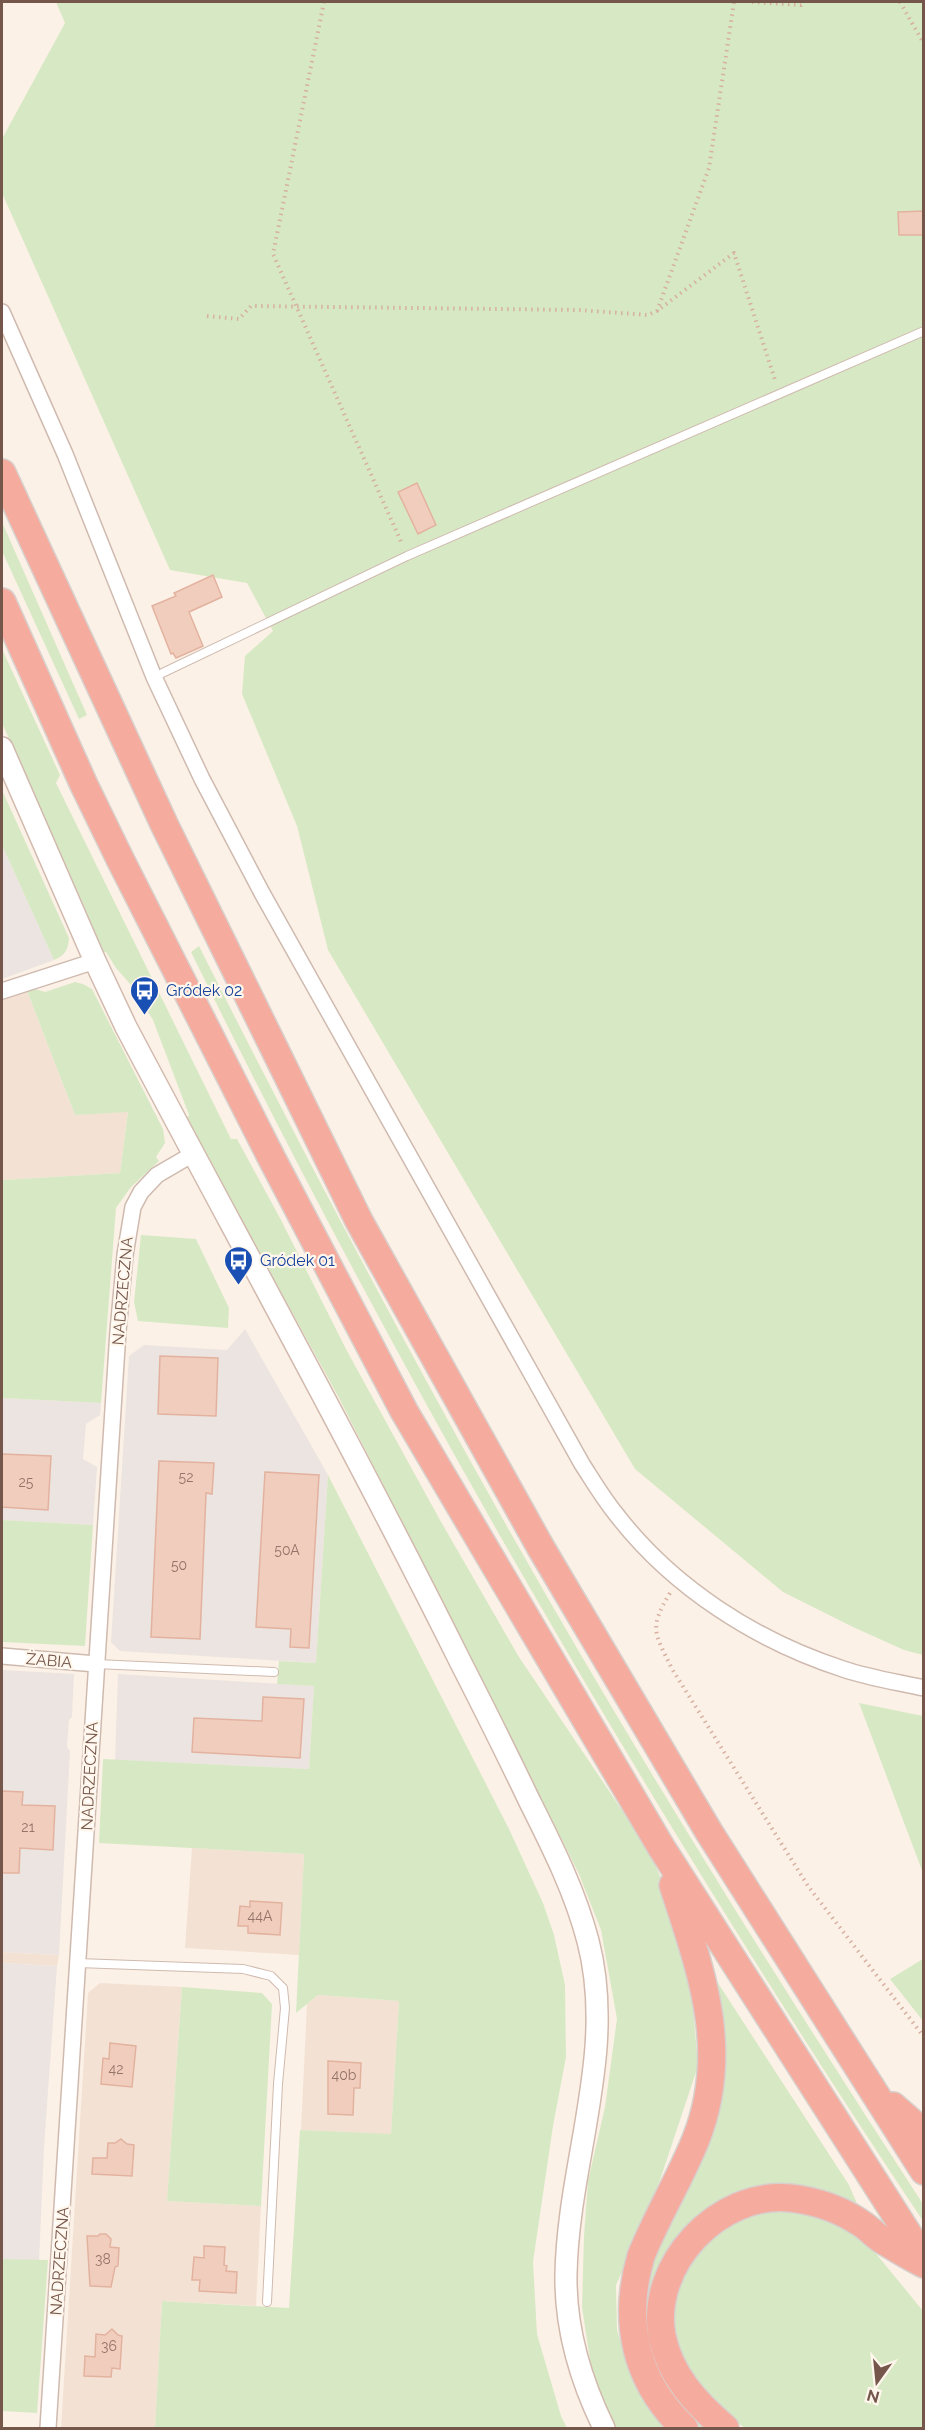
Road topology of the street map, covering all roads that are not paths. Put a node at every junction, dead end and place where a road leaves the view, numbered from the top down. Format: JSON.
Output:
{"nodes":[{"id":1,"x":2,"y":312,"type":"edge"},
{"id":2,"x":924,"y":331,"type":"edge"},
{"id":3,"x":2,"y":473,"type":"edge"},
{"id":4,"x":2,"y":602,"type":"edge"},
{"id":5,"x":154,"y":677,"type":"junction"},
{"id":6,"x":2,"y":748,"type":"edge"},
{"id":7,"x":95,"y":961,"type":"junction"},
{"id":8,"x":2,"y":991,"type":"edge"},
{"id":9,"x":193,"y":1154,"type":"junction"},
{"id":10,"x":2,"y":1656,"type":"edge"},
{"id":11,"x":96,"y":1664,"type":"junction"},
{"id":12,"x":274,"y":1672,"type":"dead end"},
{"id":13,"x":924,"y":1688,"type":"edge"},
{"id":14,"x":661,"y":1847,"type":"junction"},
{"id":15,"x":78,"y":1963,"type":"junction"},
{"id":16,"x":870,"y":2085,"type":"junction"},
{"id":17,"x":924,"y":2133,"type":"edge"},
{"id":18,"x":924,"y":2171,"type":"edge"},
{"id":19,"x":924,"y":2259,"type":"edge"},
{"id":20,"x":924,"y":2264,"type":"edge"},
{"id":21,"x":267,"y":2302,"type":"dead end"},
{"id":22,"x":48,"y":2428,"type":"edge"},
{"id":23,"x":604,"y":2428,"type":"edge"},
{"id":24,"x":684,"y":2428,"type":"edge"},
{"id":25,"x":725,"y":2428,"type":"edge"}],
"edges":[{"from":1,"to":5,"type":"street"},
{"from":2,"to":5,"type":"lane"},
{"from":3,"to":16,"type":"highway"},
{"from":4,"to":14,"type":"highway"},
{"from":5,"to":13,"type":"street"},
{"from":6,"to":7,"type":"street"},
{"from":7,"to":8,"type":"street"},
{"from":7,"to":9,"type":"street"},
{"from":9,"to":11,"type":"street","name":"NADRZECZNA"},
{"from":9,"to":23,"type":"street"},
{"from":10,"to":11,"type":"street","name":"ŻABIA"},
{"from":11,"to":12,"type":"lane"},
{"from":11,"to":15,"type":"street","name":"NADRZECZNA"},
{"from":14,"to":19,"type":"highway"},
{"from":14,"to":24,"type":"highway"},
{"from":15,"to":21,"type":"lane"},
{"from":15,"to":22,"type":"street","name":"NADRZECZNA"},
{"from":16,"to":17,"type":"highway"},
{"from":16,"to":18,"type":"highway"},
{"from":20,"to":25,"type":"highway"}]}
